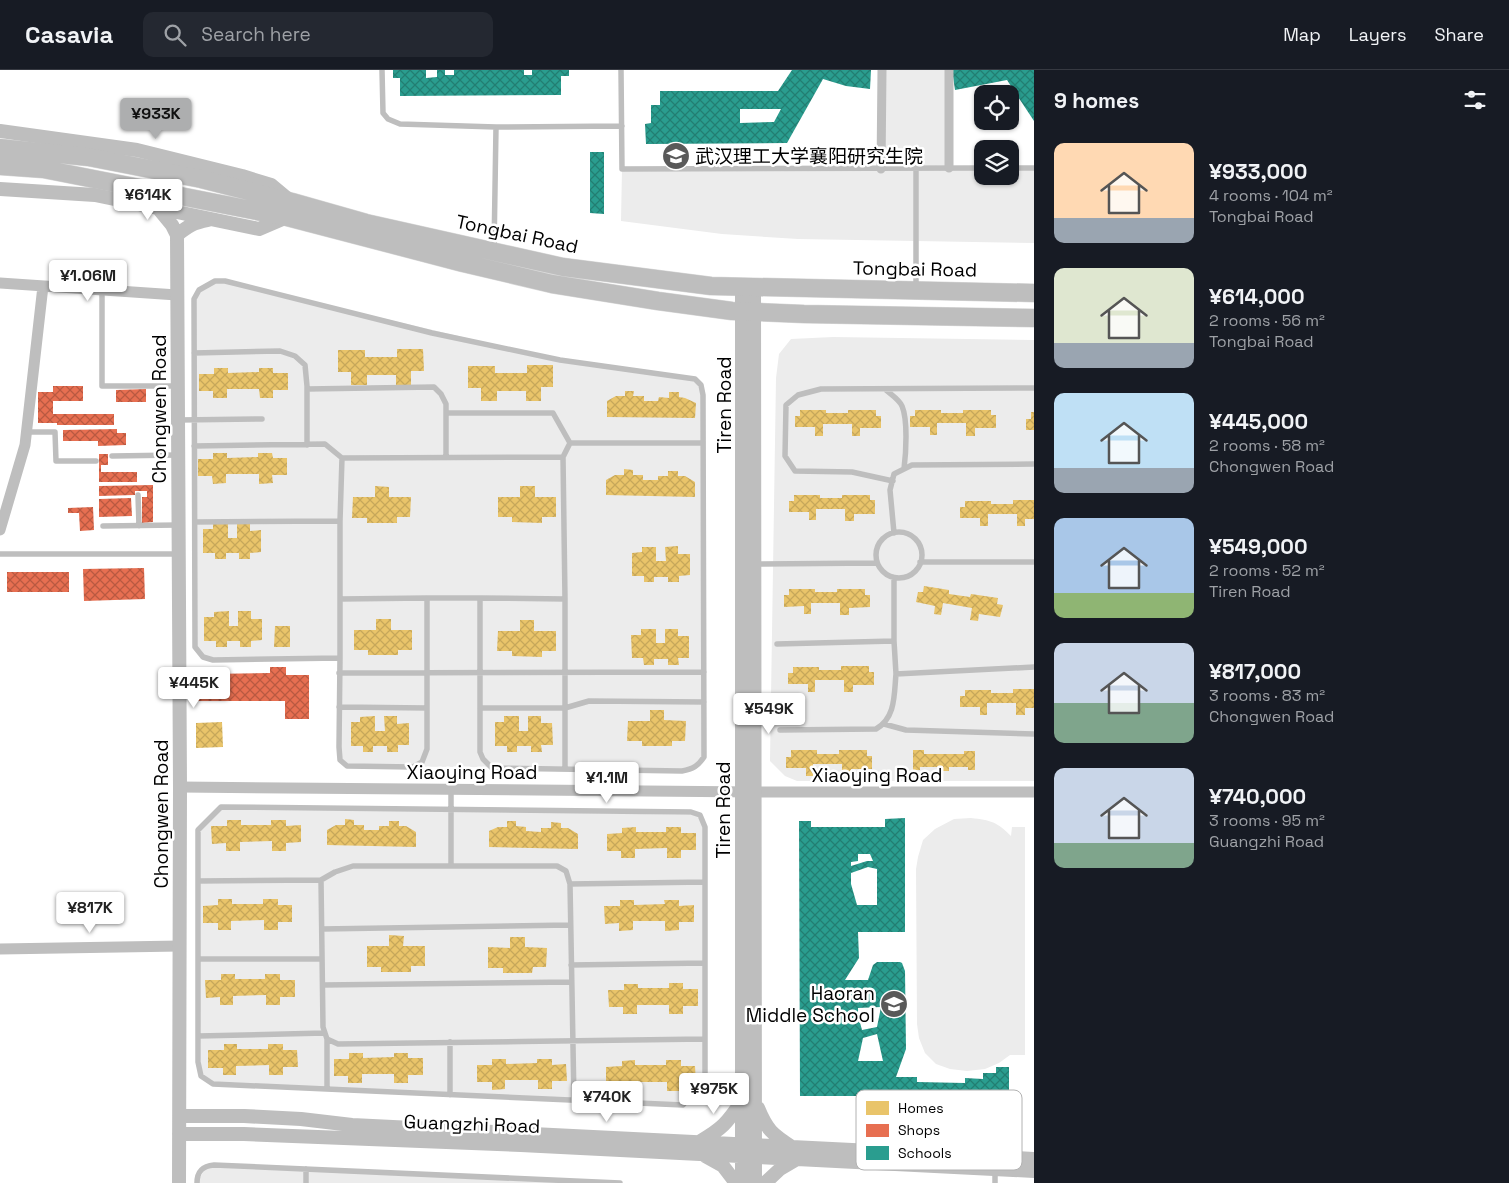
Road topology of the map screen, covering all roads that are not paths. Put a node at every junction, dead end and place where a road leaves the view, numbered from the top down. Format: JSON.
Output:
{"nodes":[{"id":1,"x":382,"y":70,"type":"edge"},
{"id":2,"x":621,"y":70,"type":"edge"},
{"id":3,"x":882,"y":70,"type":"edge"},
{"id":4,"x":949,"y":70,"type":"edge"},
{"id":5,"x":622,"y":126,"type":"junction"},
{"id":6,"x":496,"y":127,"type":"junction"},
{"id":7,"x":0,"y":131,"type":"edge"},
{"id":8,"x":0,"y":148,"type":"edge"},
{"id":9,"x":0,"y":166,"type":"edge"},
{"id":10,"x":916,"y":168,"type":"junction"},
{"id":11,"x":949,"y":168,"type":"junction"},
{"id":12,"x":974,"y":168,"type":"edge"},
{"id":13,"x":1019,"y":168,"type":"edge"},
{"id":14,"x":1034,"y":168,"type":"edge"},
{"id":15,"x":881,"y":169,"type":"junction"},
{"id":16,"x":0,"y":188,"type":"edge"},
{"id":17,"x":158,"y":208,"type":"junction"},
{"id":18,"x":290,"y":210,"type":"junction"},
{"id":19,"x":213,"y":220,"type":"junction"},
{"id":20,"x":177,"y":235,"type":"junction"},
{"id":21,"x":494,"y":252,"type":"junction"},
{"id":22,"x":0,"y":283,"type":"edge"},
{"id":23,"x":43,"y":286,"type":"junction"},
{"id":24,"x":748,"y":287,"type":"junction"},
{"id":25,"x":102,"y":290,"type":"junction"},
{"id":26,"x":916,"y":290,"type":"junction"},
{"id":27,"x":1034,"y":293,"type":"edge"},
{"id":28,"x":177,"y":295,"type":"junction"},
{"id":29,"x":748,"y":312,"type":"junction"},
{"id":30,"x":1034,"y":318,"type":"edge"},
{"id":31,"x":194,"y":353,"type":"junction"},
{"id":32,"x":177,"y":386,"type":"junction"},
{"id":33,"x":1034,"y":388,"type":"edge"},
{"id":34,"x":307,"y":389,"type":"junction"},
{"id":35,"x":885,"y":389,"type":"junction"},
{"id":36,"x":446,"y":413,"type":"junction"},
{"id":37,"x":194,"y":419,"type":"junction"},
{"id":38,"x":262,"y":419,"type":"dead end"},
{"id":39,"x":178,"y":420,"type":"junction"},
{"id":40,"x":26,"y":432,"type":"junction"},
{"id":41,"x":703,"y":443,"type":"junction"},
{"id":42,"x":307,"y":444,"type":"junction"},
{"id":43,"x":570,"y":444,"type":"junction"},
{"id":44,"x":194,"y":446,"type":"junction"},
{"id":45,"x":112,"y":456,"type":"dead end"},
{"id":46,"x":178,"y":456,"type":"junction"},
{"id":47,"x":446,"y":457,"type":"junction"},
{"id":48,"x":563,"y":457,"type":"junction"},
{"id":49,"x":342,"y":458,"type":"junction"},
{"id":50,"x":96,"y":461,"type":"dead end"},
{"id":51,"x":1034,"y":464,"type":"edge"},
{"id":52,"x":904,"y":469,"type":"junction"},
{"id":53,"x":893,"y":481,"type":"junction"},
{"id":54,"x":138,"y":495,"type":"dead end"},
{"id":55,"x":340,"y":521,"type":"junction"},
{"id":56,"x":195,"y":522,"type":"junction"},
{"id":57,"x":178,"y":525,"type":"junction"},
{"id":58,"x":102,"y":526,"type":"dead end"},
{"id":59,"x":139,"y":526,"type":"junction"},
{"id":60,"x":0,"y":530,"type":"edge"},
{"id":61,"x":894,"y":533,"type":"junction"},
{"id":62,"x":0,"y":554,"type":"edge"},
{"id":63,"x":178,"y":554,"type":"junction"},
{"id":64,"x":920,"y":562,"type":"junction"},
{"id":65,"x":1034,"y":562,"type":"edge"},
{"id":66,"x":877,"y":563,"type":"junction"},
{"id":67,"x":754,"y":564,"type":"junction"},
{"id":68,"x":894,"y":578,"type":"junction"},
{"id":69,"x":427,"y":598,"type":"junction"},
{"id":70,"x":480,"y":598,"type":"junction"},
{"id":71,"x":340,"y":599,"type":"junction"},
{"id":72,"x":565,"y":599,"type":"junction"},
{"id":73,"x":894,"y":641,"type":"junction"},
{"id":74,"x":777,"y":644,"type":"dead end"},
{"id":75,"x":340,"y":658,"type":"junction"},
{"id":76,"x":1034,"y":667,"type":"edge"},
{"id":77,"x":704,"y":672,"type":"junction"},
{"id":78,"x":339,"y":673,"type":"junction"},
{"id":79,"x":427,"y":673,"type":"junction"},
{"id":80,"x":480,"y":673,"type":"junction"},
{"id":81,"x":565,"y":673,"type":"junction"},
{"id":82,"x":896,"y":674,"type":"junction"},
{"id":83,"x":704,"y":702,"type":"junction"},
{"id":84,"x":339,"y":707,"type":"junction"},
{"id":85,"x":427,"y":708,"type":"junction"},
{"id":86,"x":480,"y":708,"type":"junction"},
{"id":87,"x":565,"y":708,"type":"junction"},
{"id":88,"x":884,"y":724,"type":"junction"},
{"id":89,"x":780,"y":730,"type":"dead end"},
{"id":90,"x":1034,"y":734,"type":"edge"},
{"id":91,"x":565,"y":769,"type":"junction"},
{"id":92,"x":180,"y":787,"type":"junction"},
{"id":93,"x":451,"y":789,"type":"junction"},
{"id":94,"x":748,"y":792,"type":"junction"},
{"id":95,"x":1034,"y":792,"type":"edge"},
{"id":96,"x":450,"y":810,"type":"junction"},
{"id":97,"x":451,"y":866,"type":"junction"},
{"id":98,"x":321,"y":880,"type":"junction"},
{"id":99,"x":198,"y":881,"type":"junction"},
{"id":100,"x":705,"y":882,"type":"junction"},
{"id":101,"x":570,"y":884,"type":"junction"},
{"id":102,"x":570,"y":925,"type":"junction"},
{"id":103,"x":322,"y":929,"type":"junction"},
{"id":104,"x":180,"y":946,"type":"junction"},
{"id":105,"x":0,"y":949,"type":"edge"},
{"id":106,"x":198,"y":959,"type":"junction"},
{"id":107,"x":322,"y":959,"type":"junction"},
{"id":108,"x":705,"y":963,"type":"junction"},
{"id":109,"x":571,"y":965,"type":"junction"},
{"id":110,"x":571,"y":982,"type":"junction"},
{"id":111,"x":323,"y":985,"type":"junction"},
{"id":112,"x":198,"y":1036,"type":"junction"},
{"id":113,"x":326,"y":1036,"type":"junction"},
{"id":114,"x":705,"y":1039,"type":"junction"},
{"id":115,"x":572,"y":1041,"type":"junction"},
{"id":116,"x":450,"y":1042,"type":"junction"},
{"id":117,"x":327,"y":1089,"type":"junction"},
{"id":118,"x":450,"y":1094,"type":"junction"},
{"id":119,"x":574,"y":1100,"type":"junction"},
{"id":120,"x":748,"y":1100,"type":"junction"},
{"id":121,"x":180,"y":1116,"type":"junction"},
{"id":122,"x":179,"y":1134,"type":"junction"},
{"id":123,"x":701,"y":1148,"type":"junction"},
{"id":124,"x":748,"y":1151,"type":"junction"},
{"id":125,"x":795,"y":1153,"type":"junction"},
{"id":126,"x":856,"y":1155,"type":"edge"},
{"id":127,"x":856,"y":1160,"type":"edge"},
{"id":128,"x":306,"y":1169,"type":"junction"},
{"id":129,"x":943,"y":1170,"type":"edge"},
{"id":130,"x":1034,"y":1171,"type":"edge"},
{"id":131,"x":426,"y":1174,"type":"junction"},
{"id":132,"x":995,"y":1176,"type":"edge"},
{"id":133,"x":469,"y":1180,"type":"edge"},
{"id":134,"x":179,"y":1183,"type":"edge"},
{"id":135,"x":197,"y":1183,"type":"edge"},
{"id":136,"x":306,"y":1183,"type":"edge"},
{"id":137,"x":426,"y":1183,"type":"edge"},
{"id":138,"x":620,"y":1183,"type":"edge"},
{"id":139,"x":736,"y":1183,"type":"edge"},
{"id":140,"x":742,"y":1183,"type":"edge"},
{"id":141,"x":755,"y":1183,"type":"edge"},
{"id":142,"x":765,"y":1183,"type":"edge"}],
"edges":[{"from":1,"to":6,"type":"lane"},
{"from":2,"to":5,"type":"lane"},
{"from":3,"to":15,"type":"street"},
{"from":4,"to":11,"type":"street"},
{"from":5,"to":6,"type":"lane"},
{"from":5,"to":15,"type":"lane"},
{"from":6,"to":21,"type":"lane"},
{"from":7,"to":18,"type":"street"},
{"from":8,"to":18,"type":"main road","name":"Tongbai Road"},
{"from":9,"to":18,"type":"main road","name":"Tongbai Road"},
{"from":10,"to":11,"type":"lane"},
{"from":10,"to":15,"type":"lane"},
{"from":10,"to":26,"type":"lane"},
{"from":11,"to":12,"type":"lane"},
{"from":13,"to":14,"type":"lane"},
{"from":16,"to":17,"type":"street"},
{"from":17,"to":19,"type":"street"},
{"from":17,"to":20,"type":"street"},
{"from":18,"to":19,"type":"street"},
{"from":18,"to":21,"type":"main road","name":"Tongbai Road"},
{"from":18,"to":29,"type":"main road"},
{"from":19,"to":20,"type":"street"},
{"from":20,"to":28,"type":"street","name":"Chongwen Road"},
{"from":21,"to":24,"type":"main road","name":"Tongbai Road"},
{"from":22,"to":23,"type":"street"},
{"from":23,"to":25,"type":"street"},
{"from":23,"to":40,"type":"street"},
{"from":24,"to":26,"type":"main road","name":"Tongbai Road"},
{"from":24,"to":29,"type":"street","name":"Tiren Road"},
{"from":25,"to":28,"type":"street"},
{"from":25,"to":32,"type":"lane"},
{"from":26,"to":27,"type":"main road","name":"Tongbai Road"},
{"from":28,"to":32,"type":"street","name":"Chongwen Road"},
{"from":29,"to":30,"type":"main road"},
{"from":29,"to":67,"type":"street","name":"Tiren Road"},
{"from":29,"to":94,"type":"street","name":"Tiren Road"},
{"from":31,"to":34,"type":"lane"},
{"from":31,"to":37,"type":"lane"},
{"from":31,"to":41,"type":"lane"},
{"from":32,"to":39,"type":"street","name":"Chongwen Road"},
{"from":33,"to":35,"type":"lane"},
{"from":34,"to":36,"type":"lane"},
{"from":34,"to":42,"type":"lane"},
{"from":35,"to":52,"type":"lane"},
{"from":35,"to":53,"type":"lane"},
{"from":36,"to":43,"type":"lane"},
{"from":36,"to":47,"type":"lane"},
{"from":37,"to":38,"type":"lane"},
{"from":37,"to":39,"type":"lane"},
{"from":37,"to":44,"type":"lane"},
{"from":39,"to":46,"type":"street","name":"Chongwen Road"},
{"from":40,"to":50,"type":"lane"},
{"from":40,"to":60,"type":"street"},
{"from":41,"to":43,"type":"lane"},
{"from":41,"to":77,"type":"lane"},
{"from":42,"to":44,"type":"lane"},
{"from":42,"to":49,"type":"lane"},
{"from":43,"to":48,"type":"lane"},
{"from":44,"to":56,"type":"lane"},
{"from":45,"to":46,"type":"lane"},
{"from":46,"to":57,"type":"street","name":"Chongwen Road"},
{"from":47,"to":48,"type":"lane"},
{"from":47,"to":49,"type":"lane"},
{"from":48,"to":72,"type":"lane"},
{"from":49,"to":55,"type":"lane"},
{"from":51,"to":52,"type":"lane"},
{"from":52,"to":53,"type":"lane"},
{"from":53,"to":61,"type":"lane"},
{"from":54,"to":59,"type":"lane"},
{"from":55,"to":56,"type":"lane"},
{"from":55,"to":71,"type":"lane"},
{"from":56,"to":75,"type":"lane"},
{"from":57,"to":59,"type":"lane"},
{"from":57,"to":63,"type":"street","name":"Chongwen Road"},
{"from":58,"to":59,"type":"lane"},
{"from":61,"to":64,"type":"lane"},
{"from":61,"to":66,"type":"lane"},
{"from":62,"to":63,"type":"lane"},
{"from":63,"to":92,"type":"street","name":"Chongwen Road"},
{"from":64,"to":65,"type":"lane"},
{"from":64,"to":68,"type":"lane"},
{"from":66,"to":67,"type":"lane"},
{"from":66,"to":68,"type":"lane"},
{"from":67,"to":94,"type":"street","name":"Tiren Road"},
{"from":68,"to":73,"type":"lane"},
{"from":69,"to":70,"type":"lane"},
{"from":69,"to":71,"type":"lane"},
{"from":69,"to":79,"type":"lane"},
{"from":70,"to":72,"type":"lane"},
{"from":70,"to":80,"type":"lane"},
{"from":71,"to":75,"type":"lane"},
{"from":72,"to":81,"type":"lane"},
{"from":73,"to":74,"type":"lane"},
{"from":73,"to":82,"type":"lane"},
{"from":75,"to":78,"type":"lane"},
{"from":76,"to":82,"type":"lane"},
{"from":77,"to":81,"type":"lane"},
{"from":77,"to":83,"type":"lane"},
{"from":78,"to":79,"type":"lane"},
{"from":78,"to":84,"type":"lane"},
{"from":79,"to":80,"type":"lane"},
{"from":79,"to":85,"type":"lane"},
{"from":80,"to":81,"type":"lane"},
{"from":80,"to":86,"type":"lane"},
{"from":81,"to":87,"type":"lane"},
{"from":82,"to":88,"type":"lane"},
{"from":83,"to":87,"type":"lane"},
{"from":83,"to":91,"type":"lane"},
{"from":84,"to":85,"type":"lane"},
{"from":84,"to":85,"type":"lane"},
{"from":86,"to":87,"type":"lane"},
{"from":86,"to":91,"type":"lane"},
{"from":87,"to":91,"type":"lane"},
{"from":88,"to":89,"type":"lane"},
{"from":88,"to":90,"type":"lane"},
{"from":92,"to":93,"type":"street","name":"Xiaoying Road"},
{"from":92,"to":104,"type":"street","name":"Chongwen Road"},
{"from":93,"to":94,"type":"street","name":"Xiaoying Road"},
{"from":93,"to":96,"type":"lane"},
{"from":94,"to":95,"type":"street","name":"Xiaoying Road"},
{"from":94,"to":120,"type":"street","name":"Tiren Road"},
{"from":96,"to":97,"type":"lane"},
{"from":96,"to":99,"type":"lane"},
{"from":96,"to":100,"type":"lane"},
{"from":97,"to":98,"type":"lane"},
{"from":97,"to":101,"type":"lane"},
{"from":98,"to":99,"type":"lane"},
{"from":98,"to":103,"type":"lane"},
{"from":99,"to":106,"type":"lane"},
{"from":100,"to":101,"type":"lane"},
{"from":100,"to":108,"type":"lane"},
{"from":101,"to":102,"type":"lane"},
{"from":102,"to":103,"type":"lane"},
{"from":102,"to":109,"type":"lane"},
{"from":103,"to":107,"type":"lane"},
{"from":104,"to":105,"type":"street"},
{"from":104,"to":121,"type":"street","name":"Chongwen Road"},
{"from":106,"to":107,"type":"lane"},
{"from":106,"to":112,"type":"lane"},
{"from":107,"to":111,"type":"lane"},
{"from":108,"to":109,"type":"lane"},
{"from":108,"to":114,"type":"lane"},
{"from":109,"to":110,"type":"lane"},
{"from":110,"to":111,"type":"lane"},
{"from":110,"to":115,"type":"lane"},
{"from":111,"to":113,"type":"lane"},
{"from":112,"to":113,"type":"lane"},
{"from":112,"to":117,"type":"lane"},
{"from":113,"to":116,"type":"lane"},
{"from":113,"to":117,"type":"lane"},
{"from":114,"to":115,"type":"lane"},
{"from":114,"to":119,"type":"lane"},
{"from":115,"to":116,"type":"lane"},
{"from":115,"to":119,"type":"lane"},
{"from":116,"to":118,"type":"lane"},
{"from":117,"to":118,"type":"lane"},
{"from":118,"to":119,"type":"lane"},
{"from":120,"to":123,"type":"street"},
{"from":120,"to":124,"type":"street","name":"Tiren Road"},
{"from":120,"to":125,"type":"street"},
{"from":121,"to":122,"type":"street","name":"Chongwen Road"},
{"from":121,"to":123,"type":"street","name":"Guangzhi Road"},
{"from":122,"to":123,"type":"street","name":"Guangzhi Road"},
{"from":122,"to":134,"type":"street","name":"Chongwen Road"},
{"from":123,"to":124,"type":"street","name":"Guangzhi Road"},
{"from":123,"to":139,"type":"street"},
{"from":124,"to":125,"type":"street","name":"Guangzhi Road"},
{"from":124,"to":140,"type":"street","name":"Tiren Road"},
{"from":124,"to":141,"type":"street","name":"Tiren Road"},
{"from":125,"to":126,"type":"street","name":"Guangzhi Road"},
{"from":125,"to":127,"type":"street","name":"Guangzhi Road"},
{"from":125,"to":142,"type":"street"},
{"from":128,"to":131,"type":"lane"},
{"from":128,"to":135,"type":"lane"},
{"from":128,"to":136,"type":"lane"},
{"from":129,"to":132,"type":"street","name":"Guangzhi Road"},
{"from":130,"to":132,"type":"street","name":"Guangzhi Road"},
{"from":131,"to":133,"type":"lane"},
{"from":131,"to":137,"type":"lane"},
{"from":133,"to":138,"type":"lane"}]}
